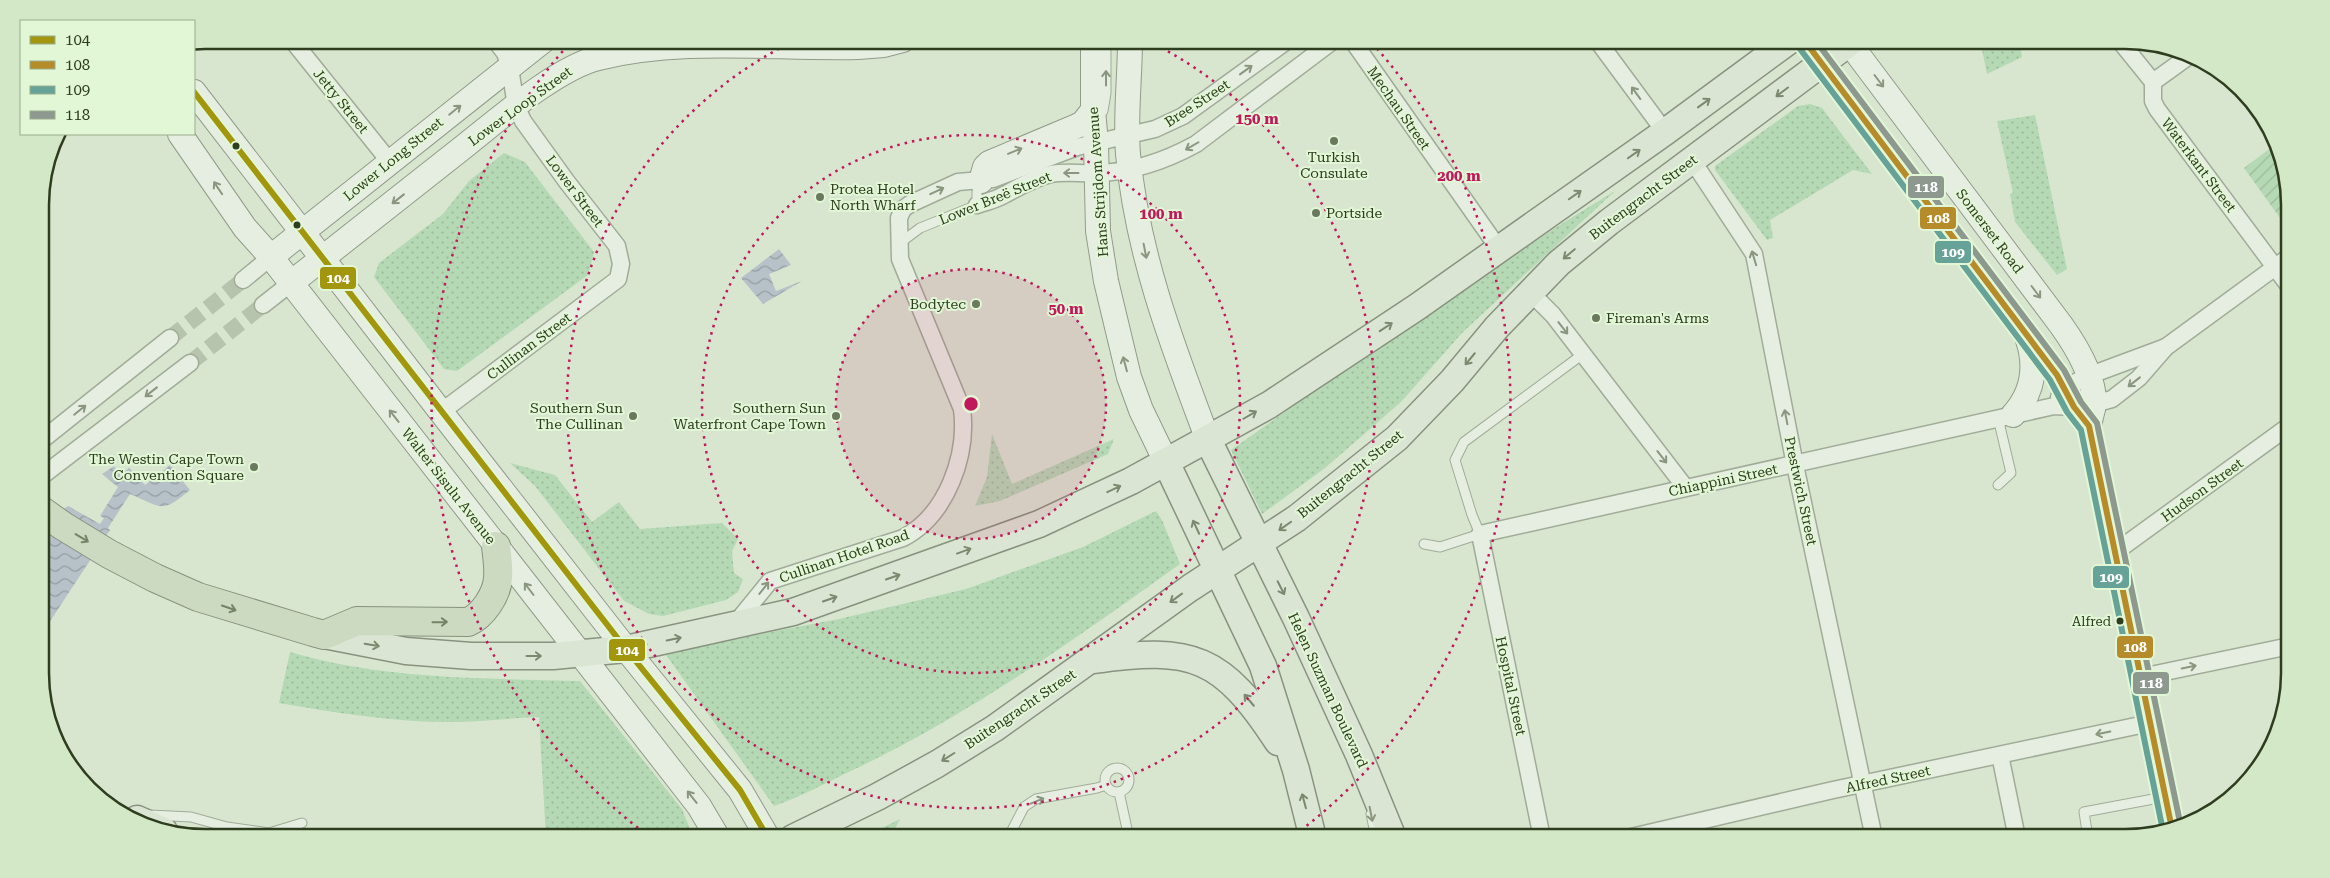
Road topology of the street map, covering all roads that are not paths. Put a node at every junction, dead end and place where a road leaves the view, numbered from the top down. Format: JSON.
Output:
{"nodes":[{"id":1,"x":299,"y":49,"type":"edge"},
{"id":2,"x":502,"y":49,"type":"edge"},
{"id":3,"x":533,"y":49,"type":"edge"},
{"id":4,"x":653,"y":49,"type":"edge"},
{"id":5,"x":1093,"y":49,"type":"edge"},
{"id":6,"x":1106,"y":49,"type":"edge"},
{"id":7,"x":1125,"y":49,"type":"edge"},
{"id":8,"x":1276,"y":49,"type":"edge"},
{"id":9,"x":1322,"y":49,"type":"edge"},
{"id":10,"x":1358,"y":49,"type":"edge"},
{"id":11,"x":1604,"y":49,"type":"edge"},
{"id":12,"x":1778,"y":49,"type":"edge"},
{"id":13,"x":1811,"y":49,"type":"edge"},
{"id":14,"x":1839,"y":49,"type":"edge"},
{"id":15,"x":1856,"y":49,"type":"edge"},
{"id":16,"x":2126,"y":49,"type":"edge"},
{"id":17,"x":2183,"y":60,"type":"edge"},
{"id":18,"x":1821,"y":63,"type":"junction"},
{"id":19,"x":510,"y":68,"type":"junction"},
{"id":20,"x":2153,"y":82,"type":"junction"},
{"id":21,"x":195,"y":93,"type":"edge"},
{"id":22,"x":516,"y":106,"type":"junction"},
{"id":23,"x":1093,"y":110,"type":"junction"},
{"id":24,"x":1664,"y":132,"type":"junction"},
{"id":25,"x":181,"y":135,"type":"edge"},
{"id":26,"x":1128,"y":136,"type":"junction"},
{"id":27,"x":1096,"y":143,"type":"junction"},
{"id":28,"x":1692,"y":160,"type":"junction"},
{"id":29,"x":390,"y":162,"type":"junction"},
{"id":30,"x":1130,"y":169,"type":"junction"},
{"id":31,"x":1096,"y":173,"type":"junction"},
{"id":32,"x":970,"y":181,"type":"junction"},
{"id":33,"x":977,"y":205,"type":"junction"},
{"id":34,"x":302,"y":232,"type":"junction"},
{"id":35,"x":899,"y":236,"type":"junction"},
{"id":36,"x":1499,"y":249,"type":"junction"},
{"id":37,"x":270,"y":257,"type":"junction"},
{"id":38,"x":322,"y":258,"type":"junction"},
{"id":39,"x":2281,"y":263,"type":"edge"},
{"id":40,"x":2275,"y":267,"type":"junction"},
{"id":41,"x":2281,"y":275,"type":"edge"},
{"id":42,"x":244,"y":280,"type":"tunnel mouth"},
{"id":43,"x":618,"y":280,"type":"joint"},
{"id":44,"x":291,"y":283,"type":"junction"},
{"id":45,"x":1530,"y":292,"type":"junction"},
{"id":46,"x":263,"y":305,"type":"tunnel mouth"},
{"id":47,"x":2027,"y":336,"type":"junction"},
{"id":48,"x":170,"y":338,"type":"tunnel mouth"},
{"id":49,"x":2166,"y":347,"type":"junction"},
{"id":50,"x":1583,"y":354,"type":"junction"},
{"id":51,"x":190,"y":363,"type":"tunnel mouth"},
{"id":52,"x":2088,"y":376,"type":"junction"},
{"id":53,"x":2075,"y":406,"type":"junction"},
{"id":54,"x":441,"y":412,"type":"junction"},
{"id":55,"x":2006,"y":417,"type":"junction"},
{"id":56,"x":2281,"y":432,"type":"edge"},
{"id":57,"x":49,"y":434,"type":"edge"},
{"id":58,"x":1208,"y":440,"type":"junction"},
{"id":59,"x":1166,"y":462,"type":"junction"},
{"id":60,"x":1795,"y":465,"type":"junction"},
{"id":61,"x":49,"y":471,"type":"edge"},
{"id":62,"x":1998,"y":485,"type":"dead end"},
{"id":63,"x":1685,"y":487,"type":"junction"},
{"id":64,"x":49,"y":515,"type":"edge"},
{"id":65,"x":1480,"y":534,"type":"junction"},
{"id":66,"x":1424,"y":544,"type":"dead end"},
{"id":67,"x":1258,"y":545,"type":"junction"},
{"id":68,"x":496,"y":546,"type":"junction"},
{"id":69,"x":2114,"y":553,"type":"junction"},
{"id":70,"x":1217,"y":572,"type":"junction"},
{"id":71,"x":734,"y":626,"type":"junction"},
{"id":72,"x":319,"y":633,"type":"junction"},
{"id":73,"x":2281,"y":648,"type":"edge"},
{"id":74,"x":626,"y":649,"type":"junction"},
{"id":75,"x":580,"y":655,"type":"junction"},
{"id":76,"x":1090,"y":661,"type":"junction"},
{"id":77,"x":2141,"y":677,"type":"junction"},
{"id":78,"x":2150,"y":723,"type":"junction"},
{"id":79,"x":1359,"y":755,"type":"junction"},
{"id":80,"x":2000,"y":755,"type":"junction"},
{"id":81,"x":1296,"y":770,"type":"junction"},
{"id":82,"x":1106,"y":785,"type":"junction"},
{"id":83,"x":1863,"y":785,"type":"junction"},
{"id":84,"x":1119,"y":792,"type":"junction"},
{"id":85,"x":2166,"y":797,"type":"junction"},
{"id":86,"x":139,"y":814,"type":"edge"},
{"id":87,"x":2171,"y":822,"type":"edge"},
{"id":88,"x":302,"y":823,"type":"dead end"},
{"id":89,"x":239,"y":829,"type":"edge"},
{"id":90,"x":284,"y":829,"type":"edge"},
{"id":91,"x":713,"y":829,"type":"edge"},
{"id":92,"x":763,"y":829,"type":"edge"},
{"id":93,"x":811,"y":829,"type":"edge"},
{"id":94,"x":1013,"y":829,"type":"edge"},
{"id":95,"x":1127,"y":829,"type":"edge"},
{"id":96,"x":1311,"y":829,"type":"edge"},
{"id":97,"x":1374,"y":829,"type":"edge"},
{"id":98,"x":1389,"y":829,"type":"edge"},
{"id":99,"x":1540,"y":829,"type":"edge"},
{"id":100,"x":1675,"y":829,"type":"edge"},
{"id":101,"x":1872,"y":829,"type":"edge"},
{"id":102,"x":2015,"y":829,"type":"edge"},
{"id":103,"x":2087,"y":829,"type":"edge"}],
"edges":[{"from":1,"to":29,"type":"street","name":"Jetty Street"},
{"from":2,"to":19,"type":"street"},
{"from":3,"to":19,"type":"street","name":"Lower Long Street"},
{"from":4,"to":22,"type":"street","name":"Lower Loop Street"},
{"from":5,"to":23,"type":"street","name":"Hans Strijdom Avenue"},
{"from":27,"to":6,"type":"lane","one_way":true},
{"from":7,"to":26,"type":"street"},
{"from":26,"to":8,"type":"street","name":"Bree Street","one_way":true},
{"from":9,"to":30,"type":"street","one_way":true},
{"from":10,"to":36,"type":"street","name":"Mechau Street"},
{"from":24,"to":11,"type":"street","one_way":true},
{"from":24,"to":12,"type":"main road","one_way":true},
{"from":13,"to":18,"type":"street"},
{"from":14,"to":18,"type":"main road","name":"Buitengracht Street"},
{"from":15,"to":52,"type":"street","name":"Somerset Road","one_way":true},
{"from":16,"to":20,"type":"street"},
{"from":17,"to":20,"type":"street"},
{"from":18,"to":28,"type":"main road","name":"Buitengracht Street","one_way":true},
{"from":18,"to":47,"type":"street"},
{"from":19,"to":22,"type":"street"},
{"from":29,"to":19,"type":"street","name":"Lower Long Street","one_way":true},
{"from":20,"to":40,"type":"street","name":"Waterkant Street"},
{"from":21,"to":34,"type":"street"},
{"from":22,"to":38,"type":"street","name":"Lower Loop Street","one_way":true},
{"from":22,"to":43,"type":"street","name":"Lower Street"},
{"from":23,"to":27,"type":"street","name":"Hans Strijdom Avenue"},
{"from":32,"to":23,"type":"street","one_way":true},
{"from":36,"to":24,"type":"main road","one_way":true},
{"from":37,"to":25,"type":"street","name":"Walter Sisulu Avenue","one_way":true},
{"from":26,"to":27,"type":"street","name":"Bree Street"},
{"from":26,"to":30,"type":"street"},
{"from":27,"to":31,"type":"street","name":"Hans Strijdom Avenue"},
{"from":27,"to":32,"type":"street","name":"Lower Breë Street"},
{"from":28,"to":45,"type":"main road","name":"Buitengracht Street","one_way":true},
{"from":60,"to":28,"type":"street","name":"Prestwich Street","one_way":true},
{"from":29,"to":34,"type":"street","name":"Lower Long Street"},
{"from":30,"to":31,"type":"street"},
{"from":30,"to":58,"type":"street","one_way":true},
{"from":31,"to":33,"type":"street","name":"Lower Breë Street","one_way":true},
{"from":59,"to":31,"type":"street","name":"Hans Strijdom Avenue","one_way":true},
{"from":32,"to":33,"type":"lane"},
{"from":35,"to":32,"type":"street","name":"Lower Breë Street","one_way":true},
{"from":33,"to":35,"type":"lane","name":"Lower Breë Street"},
{"from":34,"to":37,"type":"street","name":"Lower Long Street"},
{"from":34,"to":38,"type":"street"},
{"from":71,"to":35,"type":"street","name":"Cullinan Hotel Road","one_way":true},
{"from":58,"to":36,"type":"main road","one_way":true},
{"from":37,"to":42,"type":"street","name":"Lower Long Street"},
{"from":37,"to":44,"type":"street","name":"Walter Sisulu Avenue"},
{"from":38,"to":44,"type":"street","name":"Lower Loop Street"},
{"from":38,"to":54,"type":"street"},
{"from":39,"to":40,"type":"street","name":"Chiappini Street"},
{"from":40,"to":41,"type":"street","name":"Waterkant Street"},
{"from":40,"to":49,"type":"street","name":"Chiappini Street"},
{"from":43,"to":54,"type":"street","name":"Cullinan Street"},
{"from":44,"to":46,"type":"street"},
{"from":68,"to":44,"type":"street","name":"Walter Sisulu Avenue","one_way":true},
{"from":45,"to":50,"type":"street","one_way":true},
{"from":45,"to":67,"type":"main road","name":"Buitengracht Street","one_way":true},
{"from":47,"to":53,"type":"street"},
{"from":47,"to":55,"type":"street"},
{"from":57,"to":48,"type":"street","one_way":true},
{"from":49,"to":52,"type":"street","name":"Chiappini Street"},
{"from":49,"to":53,"type":"street","name":"Chiappini Street","one_way":true},
{"from":50,"to":63,"type":"street","one_way":true},
{"from":50,"to":65,"type":"lane"},
{"from":51,"to":61,"type":"street","one_way":true},
{"from":52,"to":53,"type":"street","name":"Somerset Road"},
{"from":53,"to":55,"type":"street","name":"Chiappini Street"},
{"from":53,"to":69,"type":"street"},
{"from":54,"to":74,"type":"street"},
{"from":55,"to":60,"type":"street","name":"Chiappini Street"},
{"from":55,"to":62,"type":"lane"},
{"from":56,"to":69,"type":"street","name":"Hudson Street"},
{"from":58,"to":59,"type":"main road"},
{"from":58,"to":67,"type":"main road"},
{"from":70,"to":59,"type":"main road","name":"Hans Strijdom Avenue","one_way":true},
{"from":71,"to":59,"type":"main road","one_way":true},
{"from":60,"to":63,"type":"street","name":"Chiappini Street"},
{"from":60,"to":83,"type":"street","name":"Prestwich Street"},
{"from":63,"to":65,"type":"street","name":"Chiappini Street"},
{"from":64,"to":72,"type":"highway","one_way":true},
{"from":65,"to":66,"type":"lane"},
{"from":65,"to":99,"type":"street","name":"Hospital Street"},
{"from":67,"to":70,"type":"main road","name":"Buitengracht Street"},
{"from":67,"to":79,"type":"main road","name":"Helen Suzman Boulevard","one_way":true},
{"from":72,"to":68,"type":"highway","one_way":true},
{"from":75,"to":68,"type":"street","name":"Walter Sisulu Avenue","one_way":true},
{"from":69,"to":77,"type":"street"},
{"from":70,"to":76,"type":"main road","name":"Buitengracht Street","one_way":true},
{"from":70,"to":81,"type":"main road"},
{"from":74,"to":71,"type":"main road","one_way":true},
{"from":72,"to":75,"type":"main road","one_way":true},
{"from":77,"to":73,"type":"street","one_way":true},
{"from":74,"to":75,"type":"main road"},
{"from":74,"to":92,"type":"street"},
{"from":91,"to":75,"type":"street","name":"Walter Sisulu Avenue","one_way":true},
{"from":81,"to":76,"type":"main road","one_way":true},
{"from":76,"to":93,"type":"main road","name":"Buitengracht Street","one_way":true},
{"from":77,"to":78,"type":"street"},
{"from":78,"to":80,"type":"street","name":"Alfred Street","one_way":true},
{"from":78,"to":85,"type":"street"},
{"from":79,"to":97,"type":"lane","one_way":true},
{"from":79,"to":98,"type":"main road","name":"Helen Suzman Boulevard"},
{"from":80,"to":83,"type":"street","name":"Alfred Street"},
{"from":80,"to":102,"type":"street"},
{"from":96,"to":81,"type":"main road","one_way":true},
{"from":82,"to":84,"type":"lane"},
{"from":82,"to":84,"type":"lane"},
{"from":94,"to":82,"type":"lane","one_way":true},
{"from":83,"to":100,"type":"street","name":"Alfred Street"},
{"from":83,"to":101,"type":"street","name":"Prestwich Street"},
{"from":84,"to":95,"type":"lane"},
{"from":85,"to":87,"type":"street"},
{"from":85,"to":103,"type":"lane"},
{"from":86,"to":89,"type":"lane"},
{"from":88,"to":90,"type":"lane"}]}
